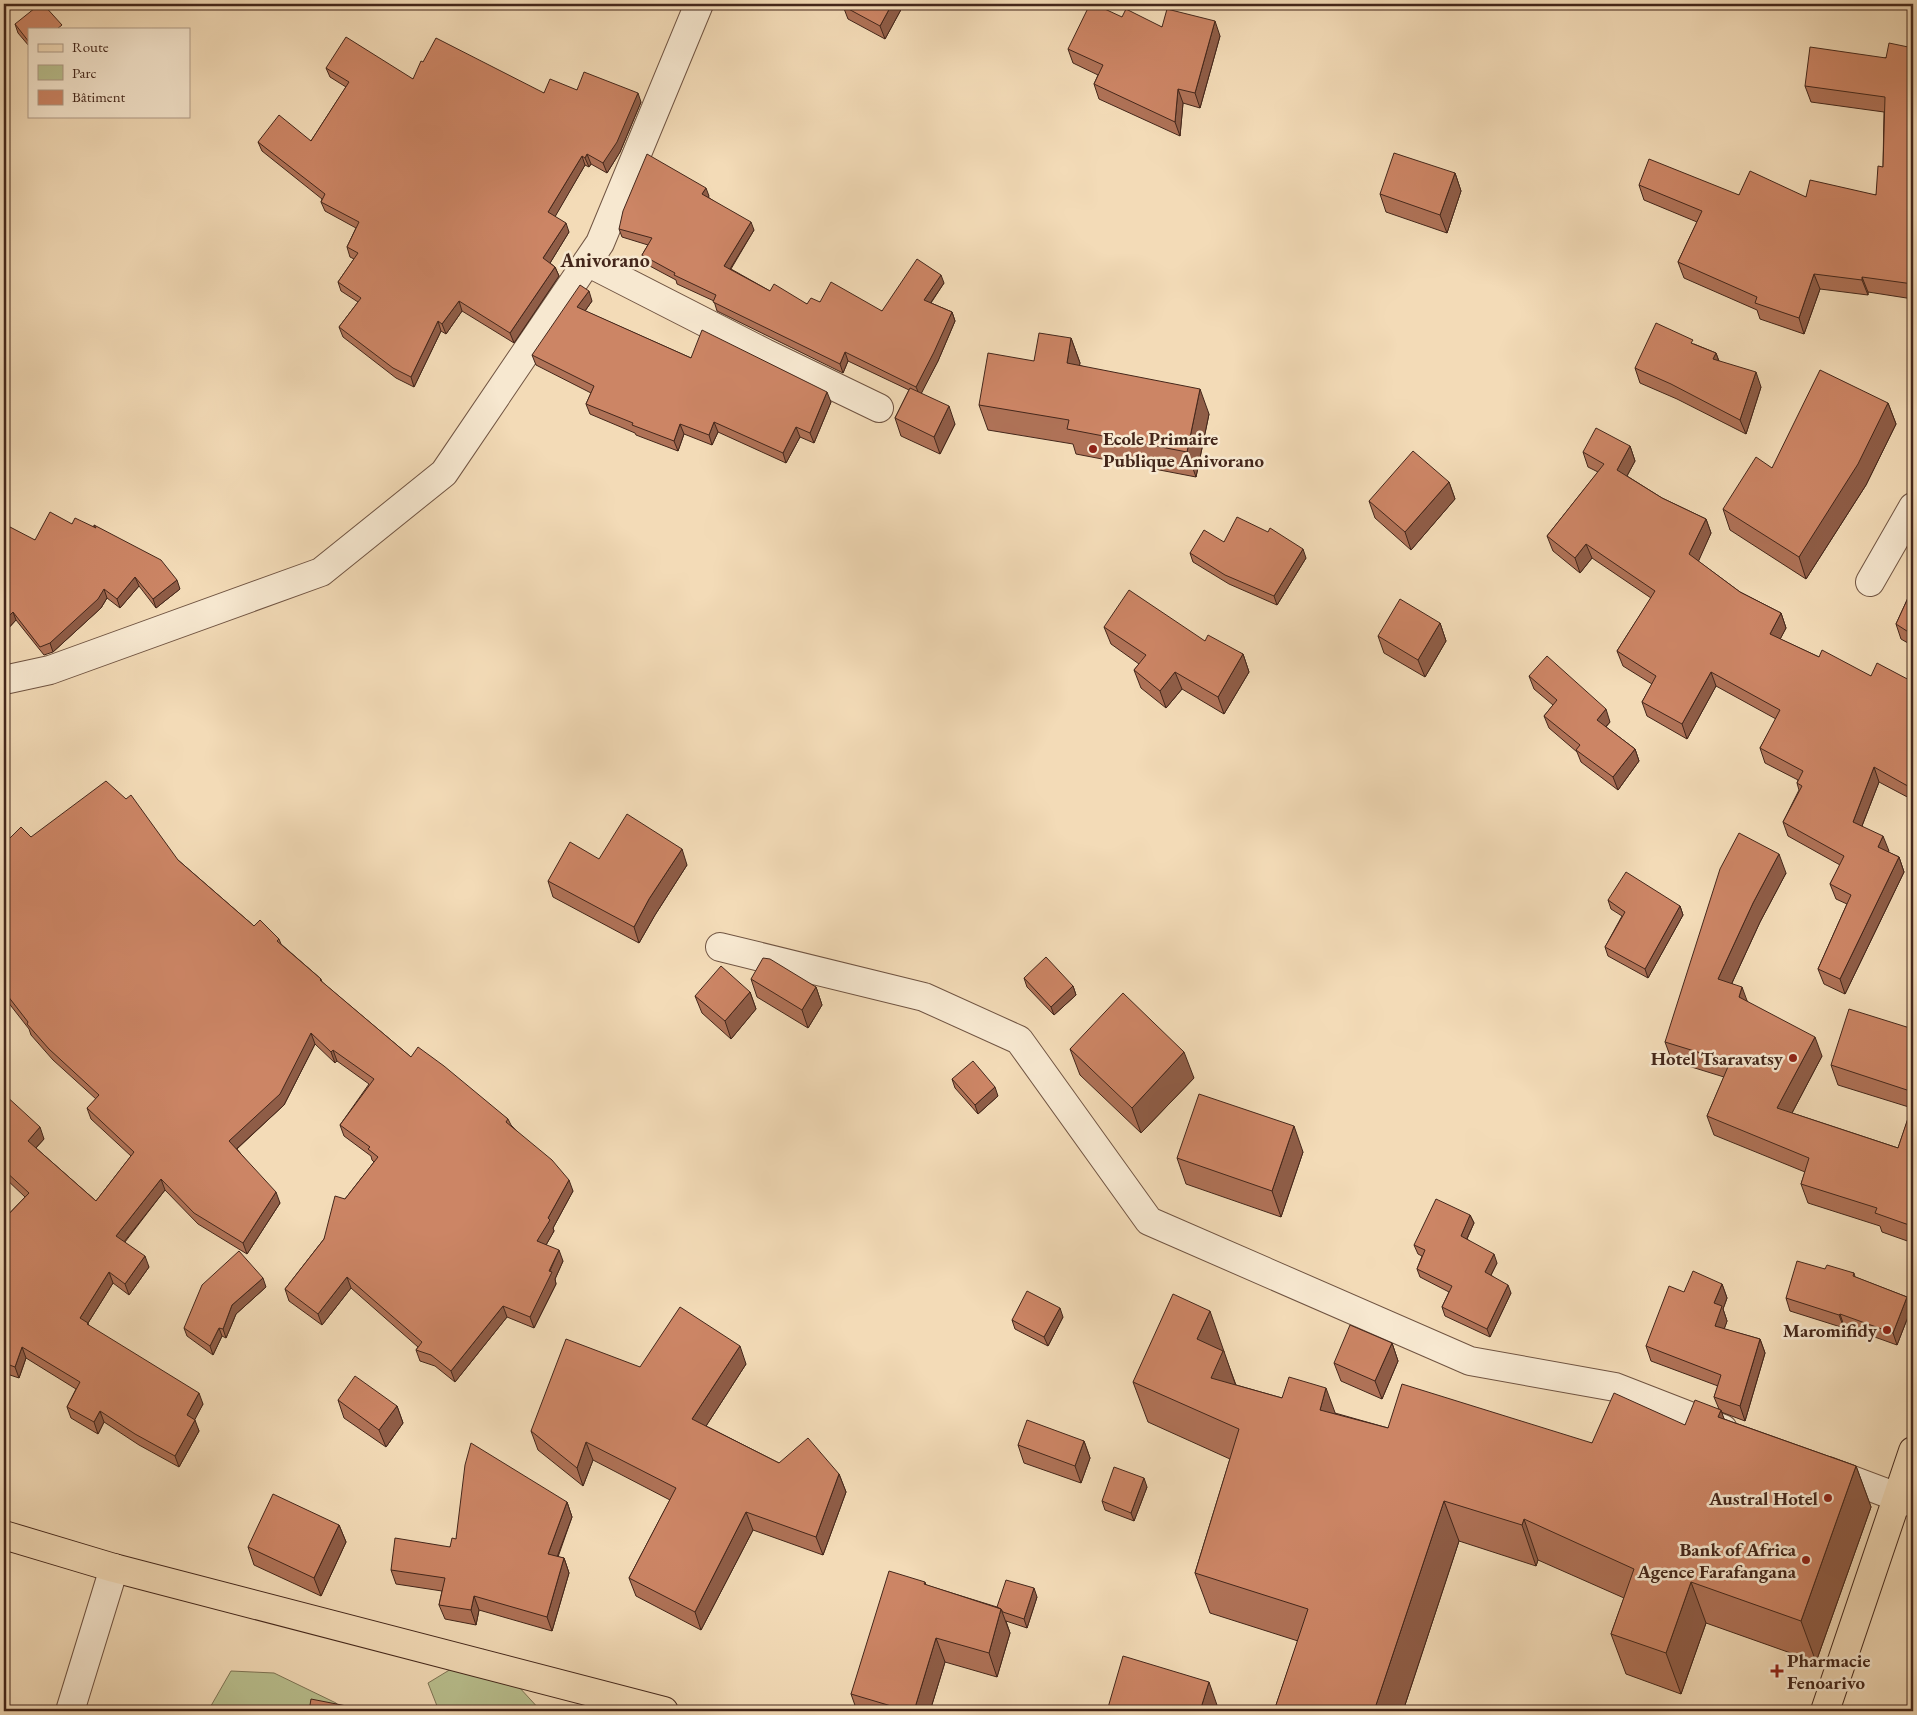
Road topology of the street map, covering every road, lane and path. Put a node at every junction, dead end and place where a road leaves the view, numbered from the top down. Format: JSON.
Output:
{"nodes":[{"id":1,"x":699,"y":4,"type":"edge"},
{"id":2,"x":587,"y":262,"type":"junction"},
{"id":3,"x":879,"y":408,"type":"dead end"},
{"id":4,"x":1913,"y":507,"type":"edge"},
{"id":5,"x":1870,"y":582,"type":"dead end"},
{"id":6,"x":4,"y":680,"type":"edge"},
{"id":7,"x":720,"y":947,"type":"dead end"},
{"id":8,"x":1743,"y":1437,"type":"edge"},
{"id":9,"x":1913,"y":1451,"type":"edge"},
{"id":10,"x":1806,"y":1462,"type":"edge"},
{"id":11,"x":1906,"y":1501,"type":"edge"},
{"id":12,"x":4,"y":1535,"type":"edge"},
{"id":13,"x":114,"y":1568,"type":"junction"},
{"id":14,"x":70,"y":1711,"type":"edge"},
{"id":15,"x":664,"y":1711,"type":"edge"},
{"id":16,"x":1825,"y":1711,"type":"edge"}],
"edges":[{"from":1,"to":2,"type":"street"},
{"from":2,"to":3,"type":"street"},
{"from":2,"to":6,"type":"street"},
{"from":4,"to":5,"type":"street"},
{"from":7,"to":8,"type":"street"},
{"from":9,"to":11,"type":"main road"},
{"from":10,"to":11,"type":"street"},
{"from":11,"to":16,"type":"main road"},
{"from":12,"to":13,"type":"main road"},
{"from":13,"to":14,"type":"street"},
{"from":13,"to":15,"type":"main road"}]}
